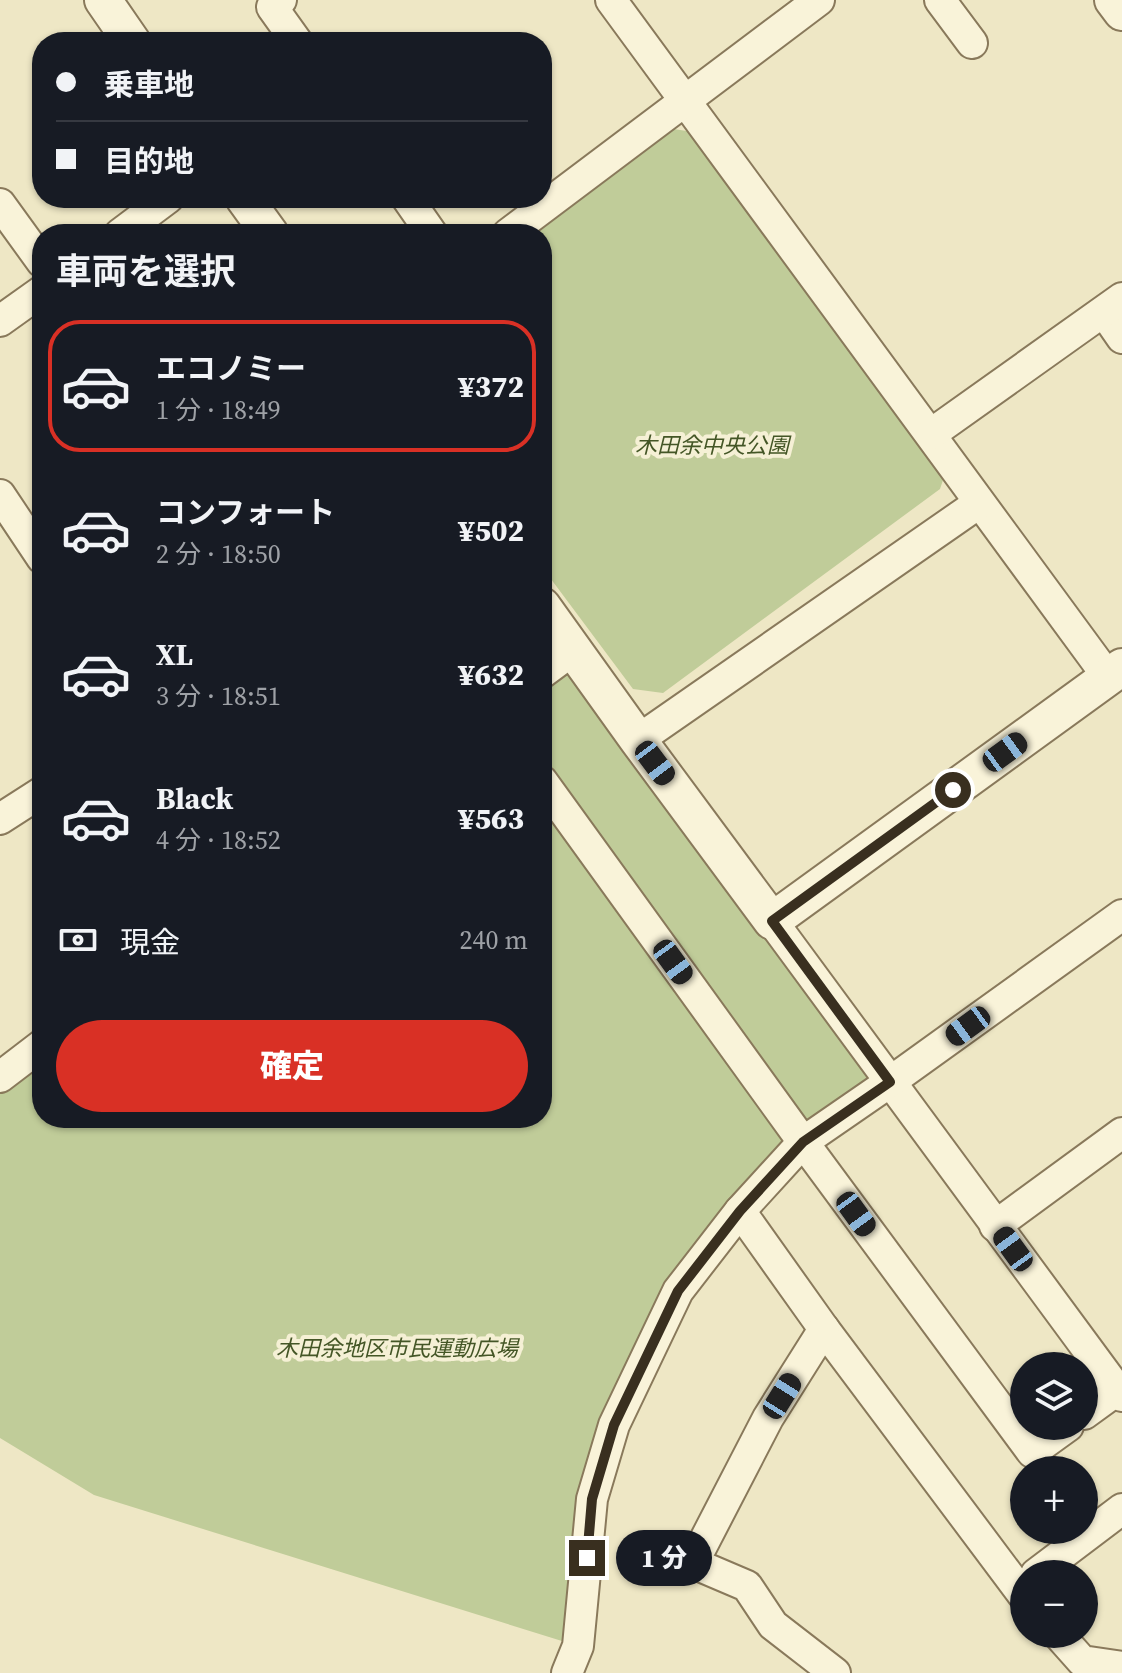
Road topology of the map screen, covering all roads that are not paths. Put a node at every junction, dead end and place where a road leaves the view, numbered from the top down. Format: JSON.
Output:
{"nodes":[{"id":1,"x":103,"y":0,"type":"edge"},
{"id":2,"x":281,"y":0,"type":"edge"},
{"id":3,"x":611,"y":0,"type":"edge"},
{"id":4,"x":819,"y":0,"type":"edge"},
{"id":5,"x":940,"y":0,"type":"edge"},
{"id":6,"x":1113,"y":0,"type":"edge"},
{"id":7,"x":1122,"y":12,"type":"edge"},
{"id":8,"x":125,"y":32,"type":"edge"},
{"id":9,"x":290,"y":32,"type":"edge"},
{"id":10,"x":972,"y":43,"type":"dead end"},
{"id":11,"x":684,"y":100,"type":"junction"},
{"id":12,"x":552,"y":200,"type":"edge"},
{"id":13,"x":0,"y":204,"type":"edge"},
{"id":14,"x":155,"y":208,"type":"edge"},
{"id":15,"x":542,"y":208,"type":"edge"},
{"id":16,"x":133,"y":224,"type":"edge"},
{"id":17,"x":521,"y":224,"type":"edge"},
{"id":18,"x":32,"y":248,"type":"edge"},
{"id":19,"x":32,"y":298,"type":"edge"},
{"id":20,"x":1113,"y":305,"type":"edge"},
{"id":21,"x":0,"y":321,"type":"edge"},
{"id":22,"x":1122,"y":338,"type":"edge"},
{"id":23,"x":931,"y":434,"type":"junction"},
{"id":24,"x":0,"y":495,"type":"edge"},
{"id":25,"x":979,"y":503,"type":"junction"},
{"id":26,"x":32,"y":543,"type":"edge"},
{"id":27,"x":552,"y":620,"type":"edge"},
{"id":28,"x":573,"y":650,"type":"junction"},
{"id":29,"x":552,"y":666,"type":"edge"},
{"id":30,"x":1115,"y":672,"type":"edge"},
{"id":31,"x":638,"y":740,"type":"junction"},
{"id":32,"x":552,"y":795,"type":"edge"},
{"id":33,"x":32,"y":798,"type":"edge"},
{"id":34,"x":0,"y":819,"type":"edge"},
{"id":35,"x":1122,"y":915,"type":"edge"},
{"id":36,"x":772,"y":921,"type":"junction"},
{"id":37,"x":32,"y":1053,"type":"edge"},
{"id":38,"x":0,"y":1077,"type":"edge"},
{"id":39,"x":890,"y":1082,"type":"junction"},
{"id":40,"x":1122,"y":1133,"type":"edge"},
{"id":41,"x":803,"y":1142,"type":"junction"},
{"id":42,"x":740,"y":1211,"type":"junction"},
{"id":43,"x":995,"y":1226,"type":"junction"},
{"id":44,"x":824,"y":1329,"type":"junction"},
{"id":45,"x":1116,"y":1376,"type":"edge"},
{"id":46,"x":1098,"y":1397,"type":"edge"},
{"id":47,"x":1010,"y":1422,"type":"edge"},
{"id":48,"x":1023,"y":1440,"type":"edge"},
{"id":49,"x":1049,"y":1440,"type":"edge"},
{"id":50,"x":1122,"y":1509,"type":"edge"},
{"id":51,"x":1057,"y":1560,"type":"edge"},
{"id":52,"x":1010,"y":1566,"type":"edge"},
{"id":53,"x":1067,"y":1648,"type":"edge"},
{"id":54,"x":1079,"y":1667,"type":"edge"},
{"id":55,"x":1122,"y":1667,"type":"edge"},
{"id":56,"x":567,"y":1673,"type":"edge"},
{"id":57,"x":835,"y":1673,"type":"edge"}],
"edges":[{"from":1,"to":8,"type":"street"},
{"from":2,"to":9,"type":"street"},
{"from":3,"to":11,"type":"street"},
{"from":4,"to":11,"type":"street"},
{"from":5,"to":10,"type":"street"},
{"from":6,"to":7,"type":"street"},
{"from":11,"to":12,"type":"street"},
{"from":11,"to":23,"type":"street"},
{"from":13,"to":18,"type":"street"},
{"from":14,"to":16,"type":"street"},
{"from":15,"to":17,"type":"street"},
{"from":19,"to":21,"type":"street"},
{"from":20,"to":22,"type":"street"},
{"from":20,"to":23,"type":"street"},
{"from":23,"to":25,"type":"street"},
{"from":24,"to":26,"type":"street"},
{"from":25,"to":30,"type":"street"},
{"from":25,"to":31,"type":"street"},
{"from":27,"to":28,"type":"street"},
{"from":28,"to":29,"type":"street"},
{"from":28,"to":31,"type":"street"},
{"from":30,"to":36,"type":"street"},
{"from":31,"to":36,"type":"street"},
{"from":32,"to":41,"type":"street"},
{"from":33,"to":34,"type":"street"},
{"from":35,"to":39,"type":"street"},
{"from":36,"to":39,"type":"street"},
{"from":37,"to":38,"type":"street"},
{"from":39,"to":41,"type":"street"},
{"from":39,"to":43,"type":"street"},
{"from":40,"to":43,"type":"street"},
{"from":41,"to":42,"type":"street"},
{"from":41,"to":47,"type":"street"},
{"from":42,"to":44,"type":"street"},
{"from":42,"to":56,"type":"street"},
{"from":43,"to":45,"type":"street"},
{"from":44,"to":52,"type":"street"},
{"from":44,"to":57,"type":"street"},
{"from":45,"to":46,"type":"street"},
{"from":48,"to":49,"type":"street"},
{"from":50,"to":51,"type":"street"},
{"from":53,"to":54,"type":"street"},
{"from":54,"to":55,"type":"street"}]}
